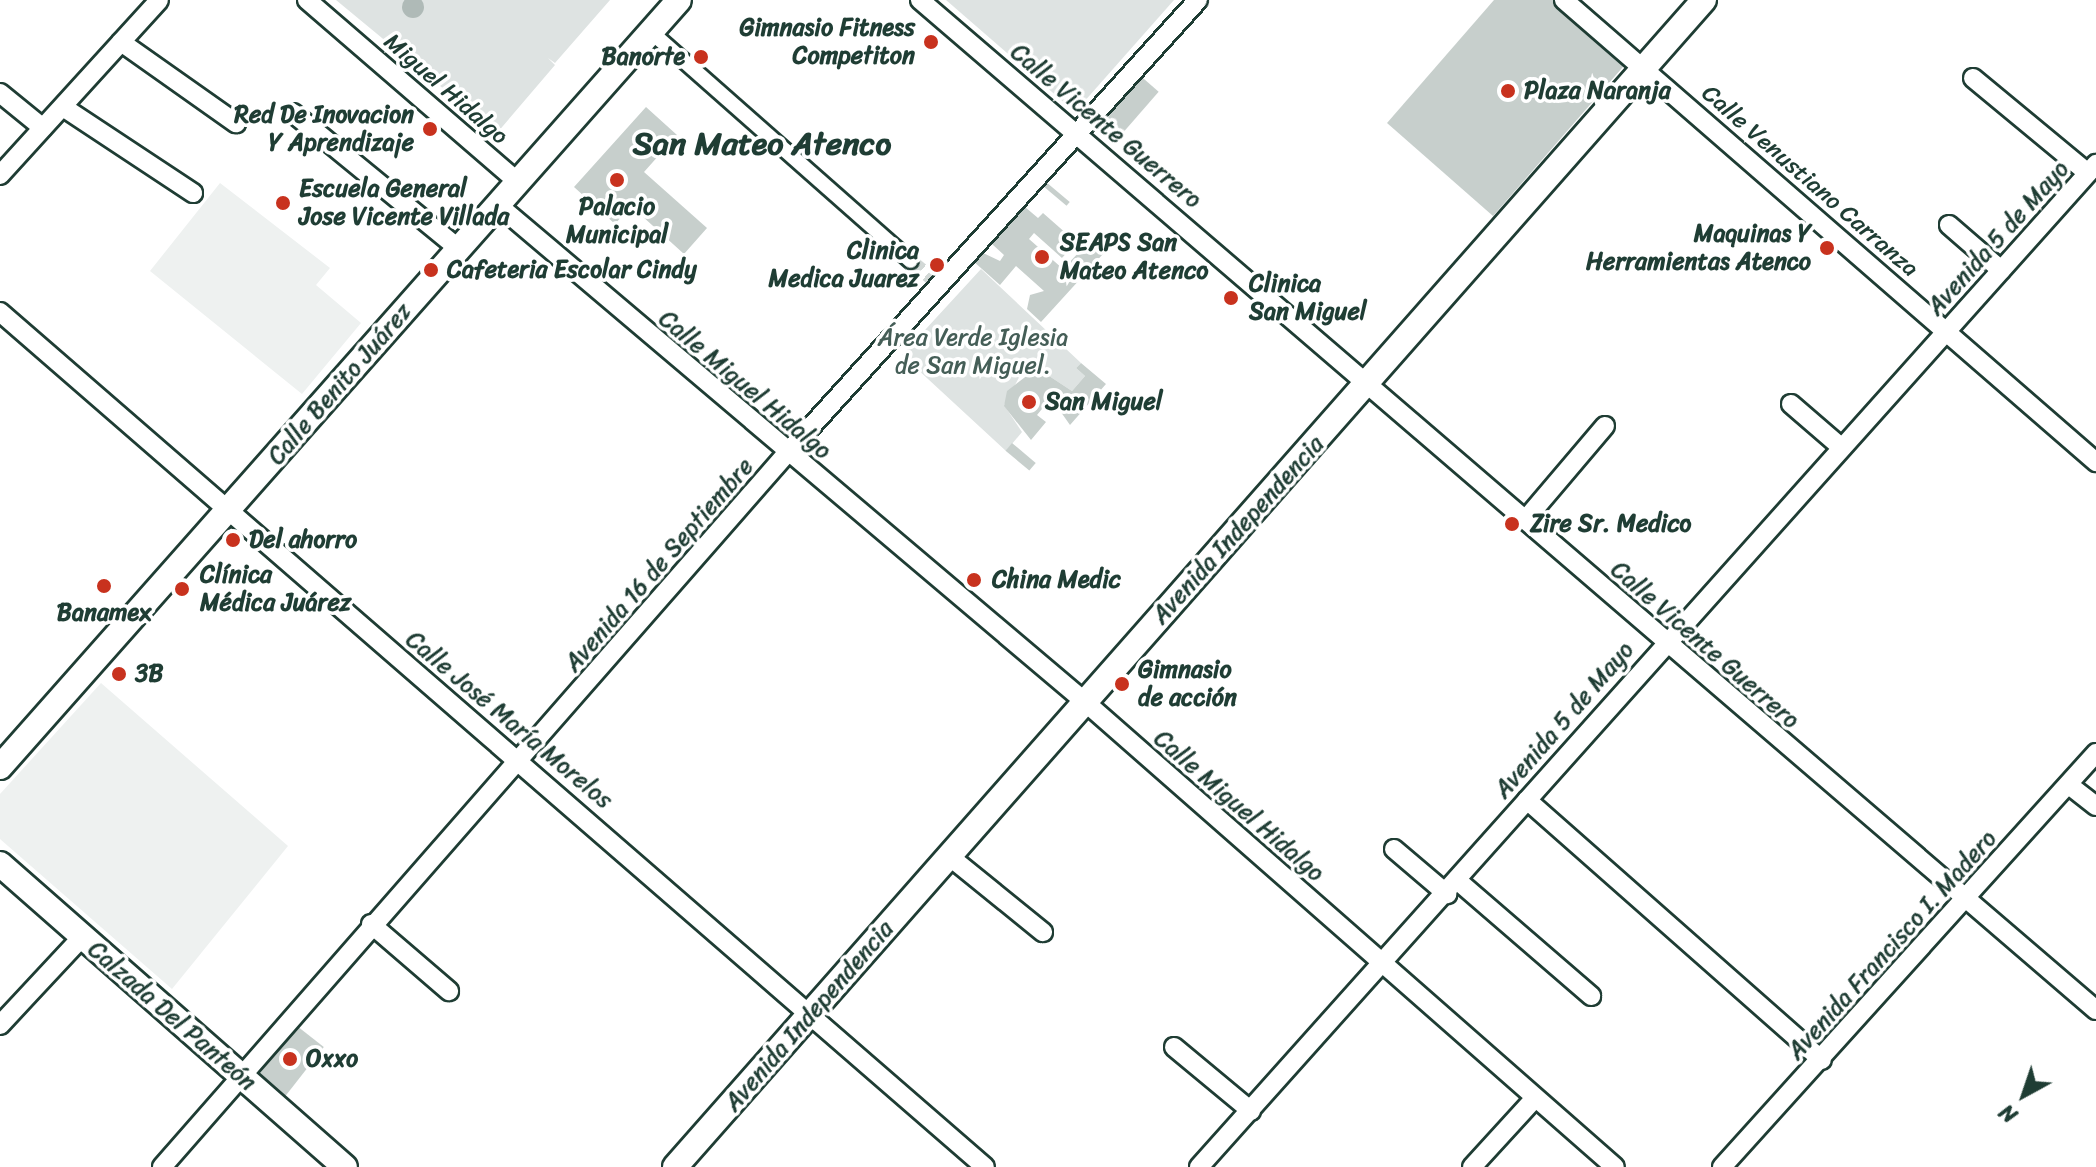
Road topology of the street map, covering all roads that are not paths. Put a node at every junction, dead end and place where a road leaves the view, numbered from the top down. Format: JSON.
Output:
{"nodes":[{"id":1,"x":159,"y":0,"type":"edge"},
{"id":2,"x":307,"y":0,"type":"edge"},
{"id":3,"x":679,"y":0,"type":"edge"},
{"id":4,"x":920,"y":0,"type":"edge"},
{"id":5,"x":1198,"y":0,"type":"edge"},
{"id":6,"x":1564,"y":0,"type":"edge"},
{"id":7,"x":1704,"y":0,"type":"edge"},
{"id":8,"x":651,"y":32,"type":"junction"},
{"id":9,"x":121,"y":42,"type":"junction"},
{"id":10,"x":1642,"y":67,"type":"junction"},
{"id":11,"x":1973,"y":78,"type":"dead end"},
{"id":12,"x":0,"y":93,"type":"edge"},
{"id":13,"x":63,"y":107,"type":"junction"},
{"id":14,"x":293,"y":113,"type":"dead end"},
{"id":15,"x":236,"y":123,"type":"dead end"},
{"id":16,"x":43,"y":128,"type":"junction"},
{"id":17,"x":1082,"y":134,"type":"junction"},
{"id":18,"x":2092,"y":168,"type":"edge"},
{"id":19,"x":0,"y":175,"type":"edge"},
{"id":20,"x":518,"y":182,"type":"junction"},
{"id":21,"x":193,"y":193,"type":"dead end"},
{"id":22,"x":498,"y":205,"type":"junction"},
{"id":23,"x":1949,"y":225,"type":"dead end"},
{"id":24,"x":459,"y":249,"type":"junction"},
{"id":25,"x":911,"y":261,"type":"tunnel mouth"},
{"id":26,"x":2001,"y":270,"type":"junction"},
{"id":27,"x":0,"y":312,"type":"edge"},
{"id":28,"x":1947,"y":331,"type":"junction"},
{"id":29,"x":1372,"y":381,"type":"junction"},
{"id":30,"x":1791,"y":404,"type":"dead end"},
{"id":31,"x":1605,"y":426,"type":"dead end"},
{"id":32,"x":1842,"y":448,"type":"junction"},
{"id":33,"x":788,"y":452,"type":"junction"},
{"id":34,"x":2096,"y":462,"type":"edge"},
{"id":35,"x":230,"y":510,"type":"junction"},
{"id":36,"x":1526,"y":519,"type":"junction"},
{"id":37,"x":1664,"y":642,"type":"junction"},
{"id":38,"x":1084,"y":701,"type":"junction"},
{"id":39,"x":2096,"y":753,"type":"edge"},
{"id":40,"x":522,"y":760,"type":"junction"},
{"id":41,"x":0,"y":767,"type":"edge"},
{"id":42,"x":2069,"y":785,"type":"junction"},
{"id":43,"x":1527,"y":800,"type":"junction"},
{"id":44,"x":2096,"y":806,"type":"edge"},
{"id":45,"x":1394,"y":849,"type":"dead end"},
{"id":46,"x":949,"y":856,"type":"junction"},
{"id":47,"x":0,"y":864,"type":"edge"},
{"id":48,"x":1452,"y":887,"type":"junction"},
{"id":49,"x":1964,"y":900,"type":"junction"},
{"id":50,"x":371,"y":924,"type":"junction"},
{"id":51,"x":1043,"y":932,"type":"dead end"},
{"id":52,"x":82,"y":937,"type":"junction"},
{"id":53,"x":1380,"y":963,"type":"junction"},
{"id":54,"x":449,"y":991,"type":"dead end"},
{"id":55,"x":1591,"y":996,"type":"dead end"},
{"id":56,"x":2096,"y":1010,"type":"edge"},
{"id":57,"x":810,"y":1016,"type":"junction"},
{"id":58,"x":0,"y":1025,"type":"edge"},
{"id":59,"x":1174,"y":1047,"type":"dead end"},
{"id":60,"x":1822,"y":1060,"type":"junction"},
{"id":61,"x":242,"y":1077,"type":"junction"},
{"id":62,"x":1534,"y":1099,"type":"junction"},
{"id":63,"x":1251,"y":1111,"type":"junction"},
{"id":64,"x":162,"y":1167,"type":"edge"},
{"id":65,"x":345,"y":1167,"type":"edge"},
{"id":66,"x":675,"y":1167,"type":"edge"},
{"id":67,"x":985,"y":1167,"type":"edge"},
{"id":68,"x":1199,"y":1167,"type":"edge"},
{"id":69,"x":1472,"y":1167,"type":"edge"},
{"id":70,"x":1615,"y":1167,"type":"edge"},
{"id":71,"x":1722,"y":1167,"type":"edge"}],
"edges":[{"from":1,"to":9,"type":"street"},
{"from":2,"to":20,"type":"street","name":"Miguel Hidalgo"},
{"from":3,"to":8,"type":"main road","name":"Calle Benito Juárez"},
{"from":4,"to":17,"type":"street","name":"Calle Vicente Guerrero"},
{"from":5,"to":17,"type":"street","name":"Avenida 16 de Septiembre"},
{"from":6,"to":10,"type":"street","name":"Calle Venustiano Carranza"},
{"from":7,"to":10,"type":"main road","name":"Avenida Independencia"},
{"from":8,"to":20,"type":"main road","name":"Calle Benito Juárez"},
{"from":8,"to":25,"type":"street"},
{"from":9,"to":13,"type":"street"},
{"from":9,"to":15,"type":"street"},
{"from":10,"to":28,"type":"street","name":"Calle Venustiano Carranza"},
{"from":10,"to":29,"type":"main road","name":"Avenida Independencia"},
{"from":11,"to":18,"type":"street"},
{"from":12,"to":16,"type":"street"},
{"from":13,"to":16,"type":"street"},
{"from":13,"to":21,"type":"street"},
{"from":14,"to":24,"type":"street"},
{"from":16,"to":19,"type":"street"},
{"from":17,"to":29,"type":"street","name":"Calle Vicente Guerrero"},
{"from":17,"to":33,"type":"street","name":"Avenida 16 de Septiembre"},
{"from":18,"to":26,"type":"street","name":"Avenida 5 de Mayo"},
{"from":20,"to":22,"type":"main road","name":"Calle Benito Juárez"},
{"from":22,"to":24,"type":"main road","name":"Calle Benito Juárez"},
{"from":22,"to":33,"type":"street","name":"Calle Miguel Hidalgo"},
{"from":23,"to":26,"type":"street"},
{"from":24,"to":35,"type":"main road","name":"Calle Benito Juárez"},
{"from":26,"to":28,"type":"street","name":"Avenida 5 de Mayo"},
{"from":27,"to":35,"type":"street","name":"Calle José María Morelos"},
{"from":28,"to":32,"type":"street","name":"Avenida 5 de Mayo"},
{"from":28,"to":34,"type":"street","name":"Calle Venustiano Carranza"},
{"from":29,"to":36,"type":"street","name":"Calle Vicente Guerrero"},
{"from":29,"to":38,"type":"main road","name":"Avenida Independencia"},
{"from":30,"to":32,"type":"street"},
{"from":31,"to":36,"type":"street"},
{"from":32,"to":37,"type":"street","name":"Avenida 5 de Mayo"},
{"from":33,"to":38,"type":"street","name":"Calle Miguel Hidalgo"},
{"from":33,"to":40,"type":"street","name":"Avenida 16 de Septiembre"},
{"from":35,"to":40,"type":"street","name":"Calle José María Morelos"},
{"from":35,"to":41,"type":"main road","name":"Calle Benito Juárez"},
{"from":36,"to":37,"type":"street","name":"Calle Vicente Guerrero"},
{"from":37,"to":43,"type":"street","name":"Avenida 5 de Mayo"},
{"from":37,"to":49,"type":"street","name":"Calle Vicente Guerrero"},
{"from":38,"to":46,"type":"main road","name":"Avenida Independencia"},
{"from":38,"to":53,"type":"street","name":"Calle Miguel Hidalgo"},
{"from":39,"to":42,"type":"street","name":"Avenida Francisco I. Madero"},
{"from":40,"to":50,"type":"street","name":"Avenida 16 de Septiembre"},
{"from":40,"to":57,"type":"street","name":"Calle José María Morelos"},
{"from":42,"to":44,"type":"street"},
{"from":42,"to":49,"type":"street","name":"Avenida Francisco I. Madero"},
{"from":43,"to":48,"type":"street","name":"Avenida 5 de Mayo"},
{"from":43,"to":60,"type":"street"},
{"from":45,"to":48,"type":"street"},
{"from":46,"to":51,"type":"street"},
{"from":46,"to":57,"type":"main road","name":"Avenida Independencia"},
{"from":47,"to":52,"type":"main road","name":"Calzada Del Panteón"},
{"from":48,"to":53,"type":"street","name":"Avenida 5 de Mayo"},
{"from":48,"to":55,"type":"street"},
{"from":49,"to":56,"type":"street","name":"Calle Vicente Guerrero"},
{"from":49,"to":60,"type":"street","name":"Avenida Francisco I. Madero"},
{"from":50,"to":54,"type":"street"},
{"from":50,"to":61,"type":"street","name":"Avenida 16 de Septiembre"},
{"from":52,"to":58,"type":"street"},
{"from":52,"to":61,"type":"main road","name":"Calzada Del Panteón"},
{"from":53,"to":62,"type":"street","name":"Calle Miguel Hidalgo"},
{"from":53,"to":63,"type":"street","name":"Avenida 5 de Mayo"},
{"from":57,"to":66,"type":"main road","name":"Avenida Independencia"},
{"from":57,"to":67,"type":"street","name":"Calle José María Morelos"},
{"from":59,"to":63,"type":"street"},
{"from":60,"to":71,"type":"street","name":"Avenida Francisco I. Madero"},
{"from":61,"to":64,"type":"street","name":"Avenida 16 de Septiembre"},
{"from":61,"to":65,"type":"main road","name":"Calzada Del Panteón"},
{"from":62,"to":69,"type":"street"},
{"from":62,"to":70,"type":"street","name":"Calle Miguel Hidalgo"},
{"from":63,"to":68,"type":"street","name":"Avenida 5 de Mayo"}]}
